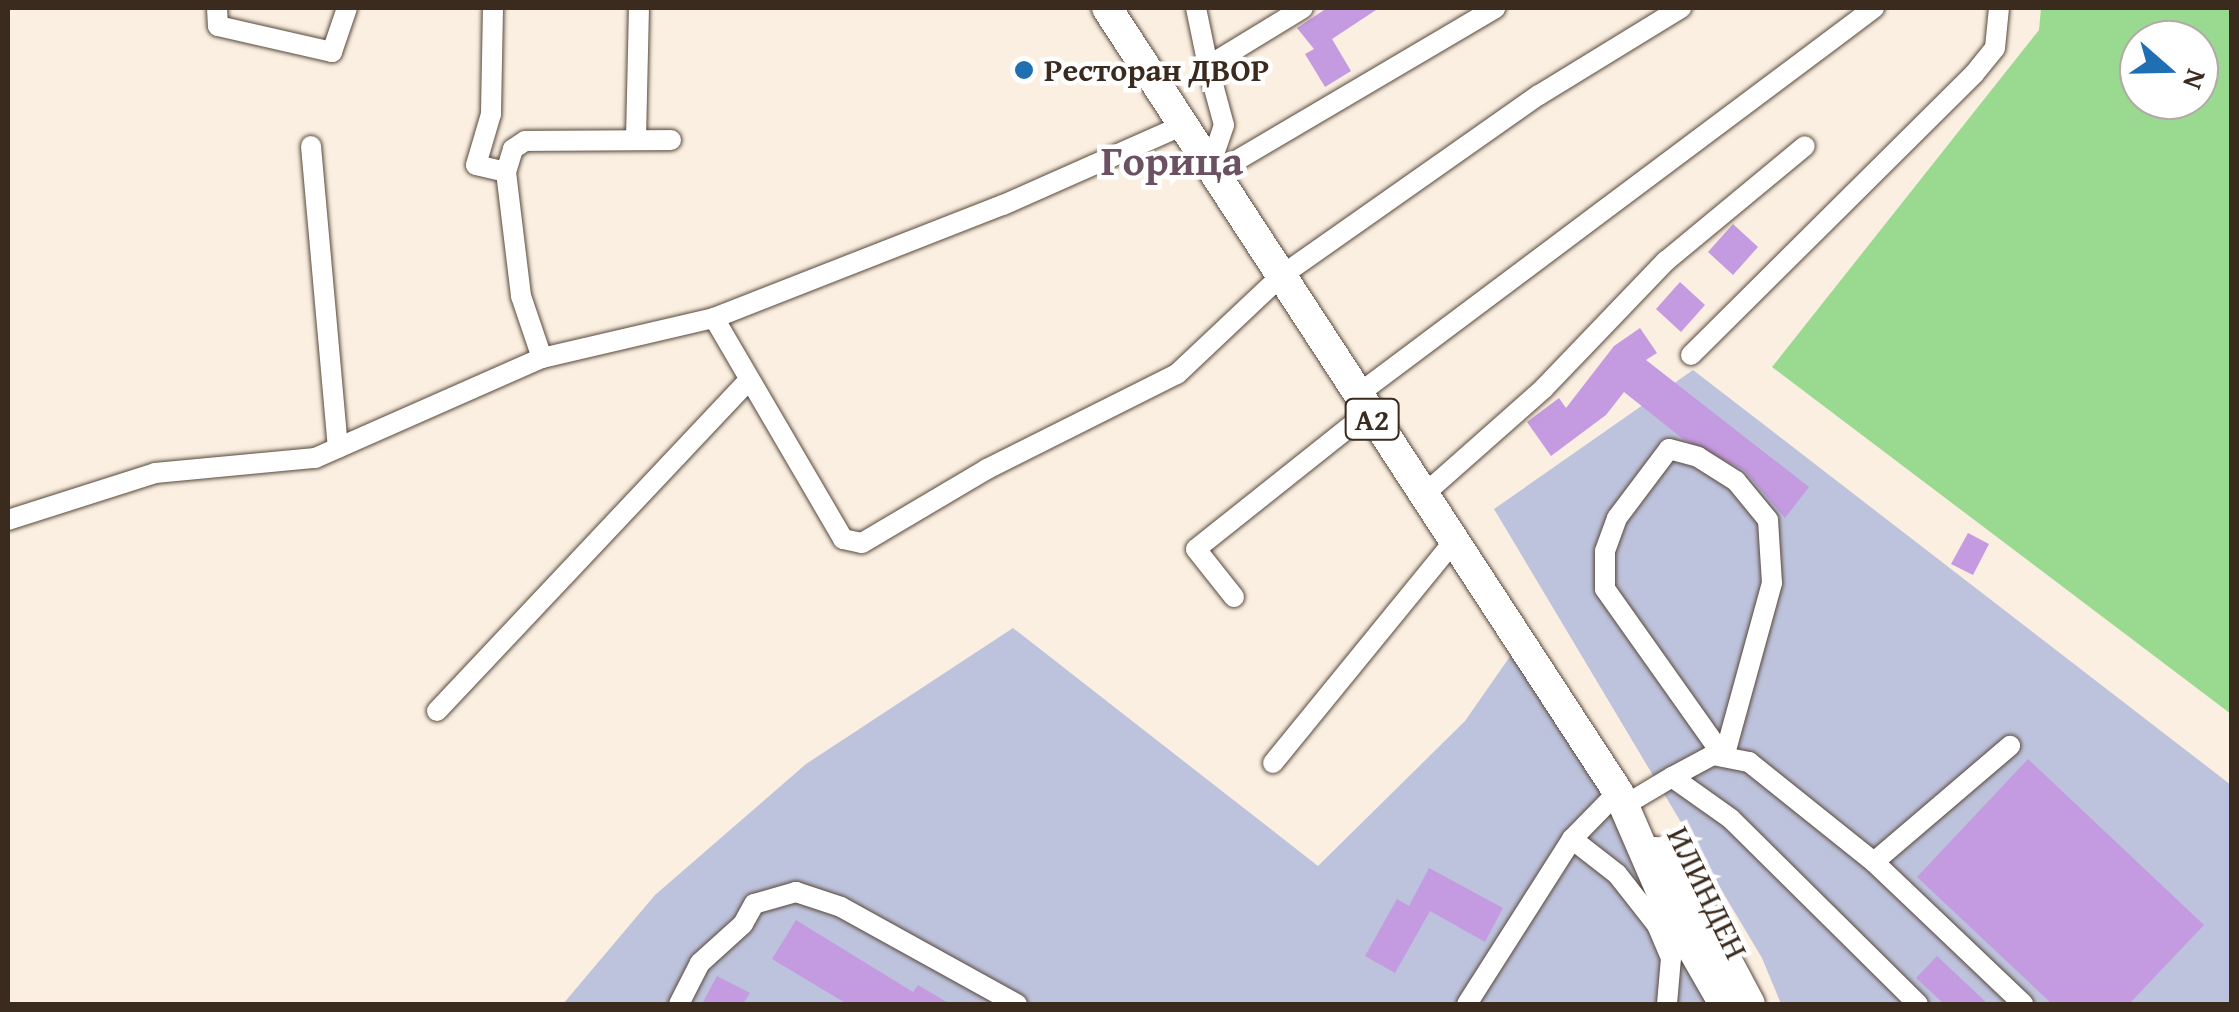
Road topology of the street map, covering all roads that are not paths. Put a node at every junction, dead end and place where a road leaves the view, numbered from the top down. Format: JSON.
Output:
{"nodes":[{"id":1,"x":217,"y":8,"type":"edge"},
{"id":2,"x":347,"y":8,"type":"edge"},
{"id":3,"x":493,"y":8,"type":"edge"},
{"id":4,"x":639,"y":8,"type":"edge"},
{"id":5,"x":1107,"y":8,"type":"edge"},
{"id":6,"x":1196,"y":8,"type":"edge"},
{"id":7,"x":1303,"y":8,"type":"edge"},
{"id":8,"x":1495,"y":8,"type":"edge"},
{"id":9,"x":1682,"y":8,"type":"edge"},
{"id":10,"x":1874,"y":8,"type":"edge"},
{"id":11,"x":1999,"y":8,"type":"edge"},
{"id":12,"x":1208,"y":66,"type":"junction"},
{"id":13,"x":1186,"y":124,"type":"junction"},
{"id":14,"x":636,"y":138,"type":"junction"},
{"id":15,"x":671,"y":140,"type":"dead end"},
{"id":16,"x":311,"y":146,"type":"dead end"},
{"id":17,"x":1805,"y":146,"type":"dead end"},
{"id":18,"x":1214,"y":168,"type":"junction"},
{"id":19,"x":506,"y":172,"type":"junction"},
{"id":20,"x":1281,"y":276,"type":"junction"},
{"id":21,"x":714,"y":318,"type":"junction"},
{"id":22,"x":1691,"y":355,"type":"dead end"},
{"id":23,"x":542,"y":358,"type":"junction"},
{"id":24,"x":749,"y":380,"type":"junction"},
{"id":25,"x":1362,"y":404,"type":"junction"},
{"id":26,"x":338,"y":448,"type":"junction"},
{"id":27,"x":1420,"y":497,"type":"junction"},
{"id":28,"x":8,"y":520,"type":"edge"},
{"id":29,"x":1451,"y":545,"type":"junction"},
{"id":30,"x":1234,"y":597,"type":"dead end"},
{"id":31,"x":437,"y":710,"type":"dead end"},
{"id":32,"x":2010,"y":746,"type":"dead end"},
{"id":33,"x":1724,"y":757,"type":"junction"},
{"id":34,"x":1273,"y":763,"type":"dead end"},
{"id":35,"x":1672,"y":777,"type":"junction"},
{"id":36,"x":1627,"y":809,"type":"junction"},
{"id":37,"x":1572,"y":840,"type":"junction"},
{"id":38,"x":1874,"y":862,"type":"junction"},
{"id":39,"x":678,"y":1004,"type":"edge"},
{"id":40,"x":1017,"y":1004,"type":"edge"},
{"id":41,"x":1467,"y":1004,"type":"edge"},
{"id":42,"x":1667,"y":1004,"type":"edge"},
{"id":43,"x":1724,"y":1004,"type":"edge"},
{"id":44,"x":1750,"y":1004,"type":"edge"},
{"id":45,"x":1918,"y":1004,"type":"edge"},
{"id":46,"x":2023,"y":1004,"type":"edge"}],
"edges":[{"from":1,"to":2,"type":"street"},
{"from":3,"to":19,"type":"street"},
{"from":4,"to":14,"type":"street"},
{"from":5,"to":13,"type":"main road","number":"A2"},
{"from":6,"to":12,"type":"street"},
{"from":7,"to":12,"type":"street"},
{"from":8,"to":18,"type":"street"},
{"from":9,"to":20,"type":"street"},
{"from":10,"to":25,"type":"street"},
{"from":11,"to":22,"type":"street"},
{"from":12,"to":18,"type":"street"},
{"from":13,"to":18,"type":"main road","number":"A2"},
{"from":13,"to":21,"type":"street"},
{"from":14,"to":15,"type":"street"},
{"from":14,"to":19,"type":"street"},
{"from":16,"to":26,"type":"street"},
{"from":17,"to":27,"type":"street"},
{"from":18,"to":20,"type":"main road","number":"A2"},
{"from":19,"to":23,"type":"street"},
{"from":20,"to":24,"type":"street"},
{"from":20,"to":25,"type":"main road","number":"A2"},
{"from":21,"to":23,"type":"street"},
{"from":21,"to":24,"type":"street"},
{"from":23,"to":26,"type":"street"},
{"from":24,"to":31,"type":"street"},
{"from":25,"to":27,"type":"main road","number":"A2"},
{"from":25,"to":30,"type":"street"},
{"from":26,"to":28,"type":"street"},
{"from":27,"to":29,"type":"main road","number":"A2"},
{"from":29,"to":34,"type":"street"},
{"from":29,"to":36,"type":"main road","number":"A2"},
{"from":32,"to":38,"type":"street"},
{"from":33,"to":33,"type":"street"},
{"from":33,"to":35,"type":"street"},
{"from":33,"to":38,"type":"street"},
{"from":35,"to":36,"type":"street"},
{"from":35,"to":45,"type":"street"},
{"from":36,"to":37,"type":"street"},
{"from":36,"to":43,"type":"main road","name":"ИЛИНДЕН","number":"A2"},
{"from":36,"to":44,"type":"main road","name":"ИЛИНДЕН","number":"A2"},
{"from":37,"to":41,"type":"street"},
{"from":37,"to":42,"type":"street"},
{"from":38,"to":46,"type":"street"},
{"from":39,"to":40,"type":"street"}]}
